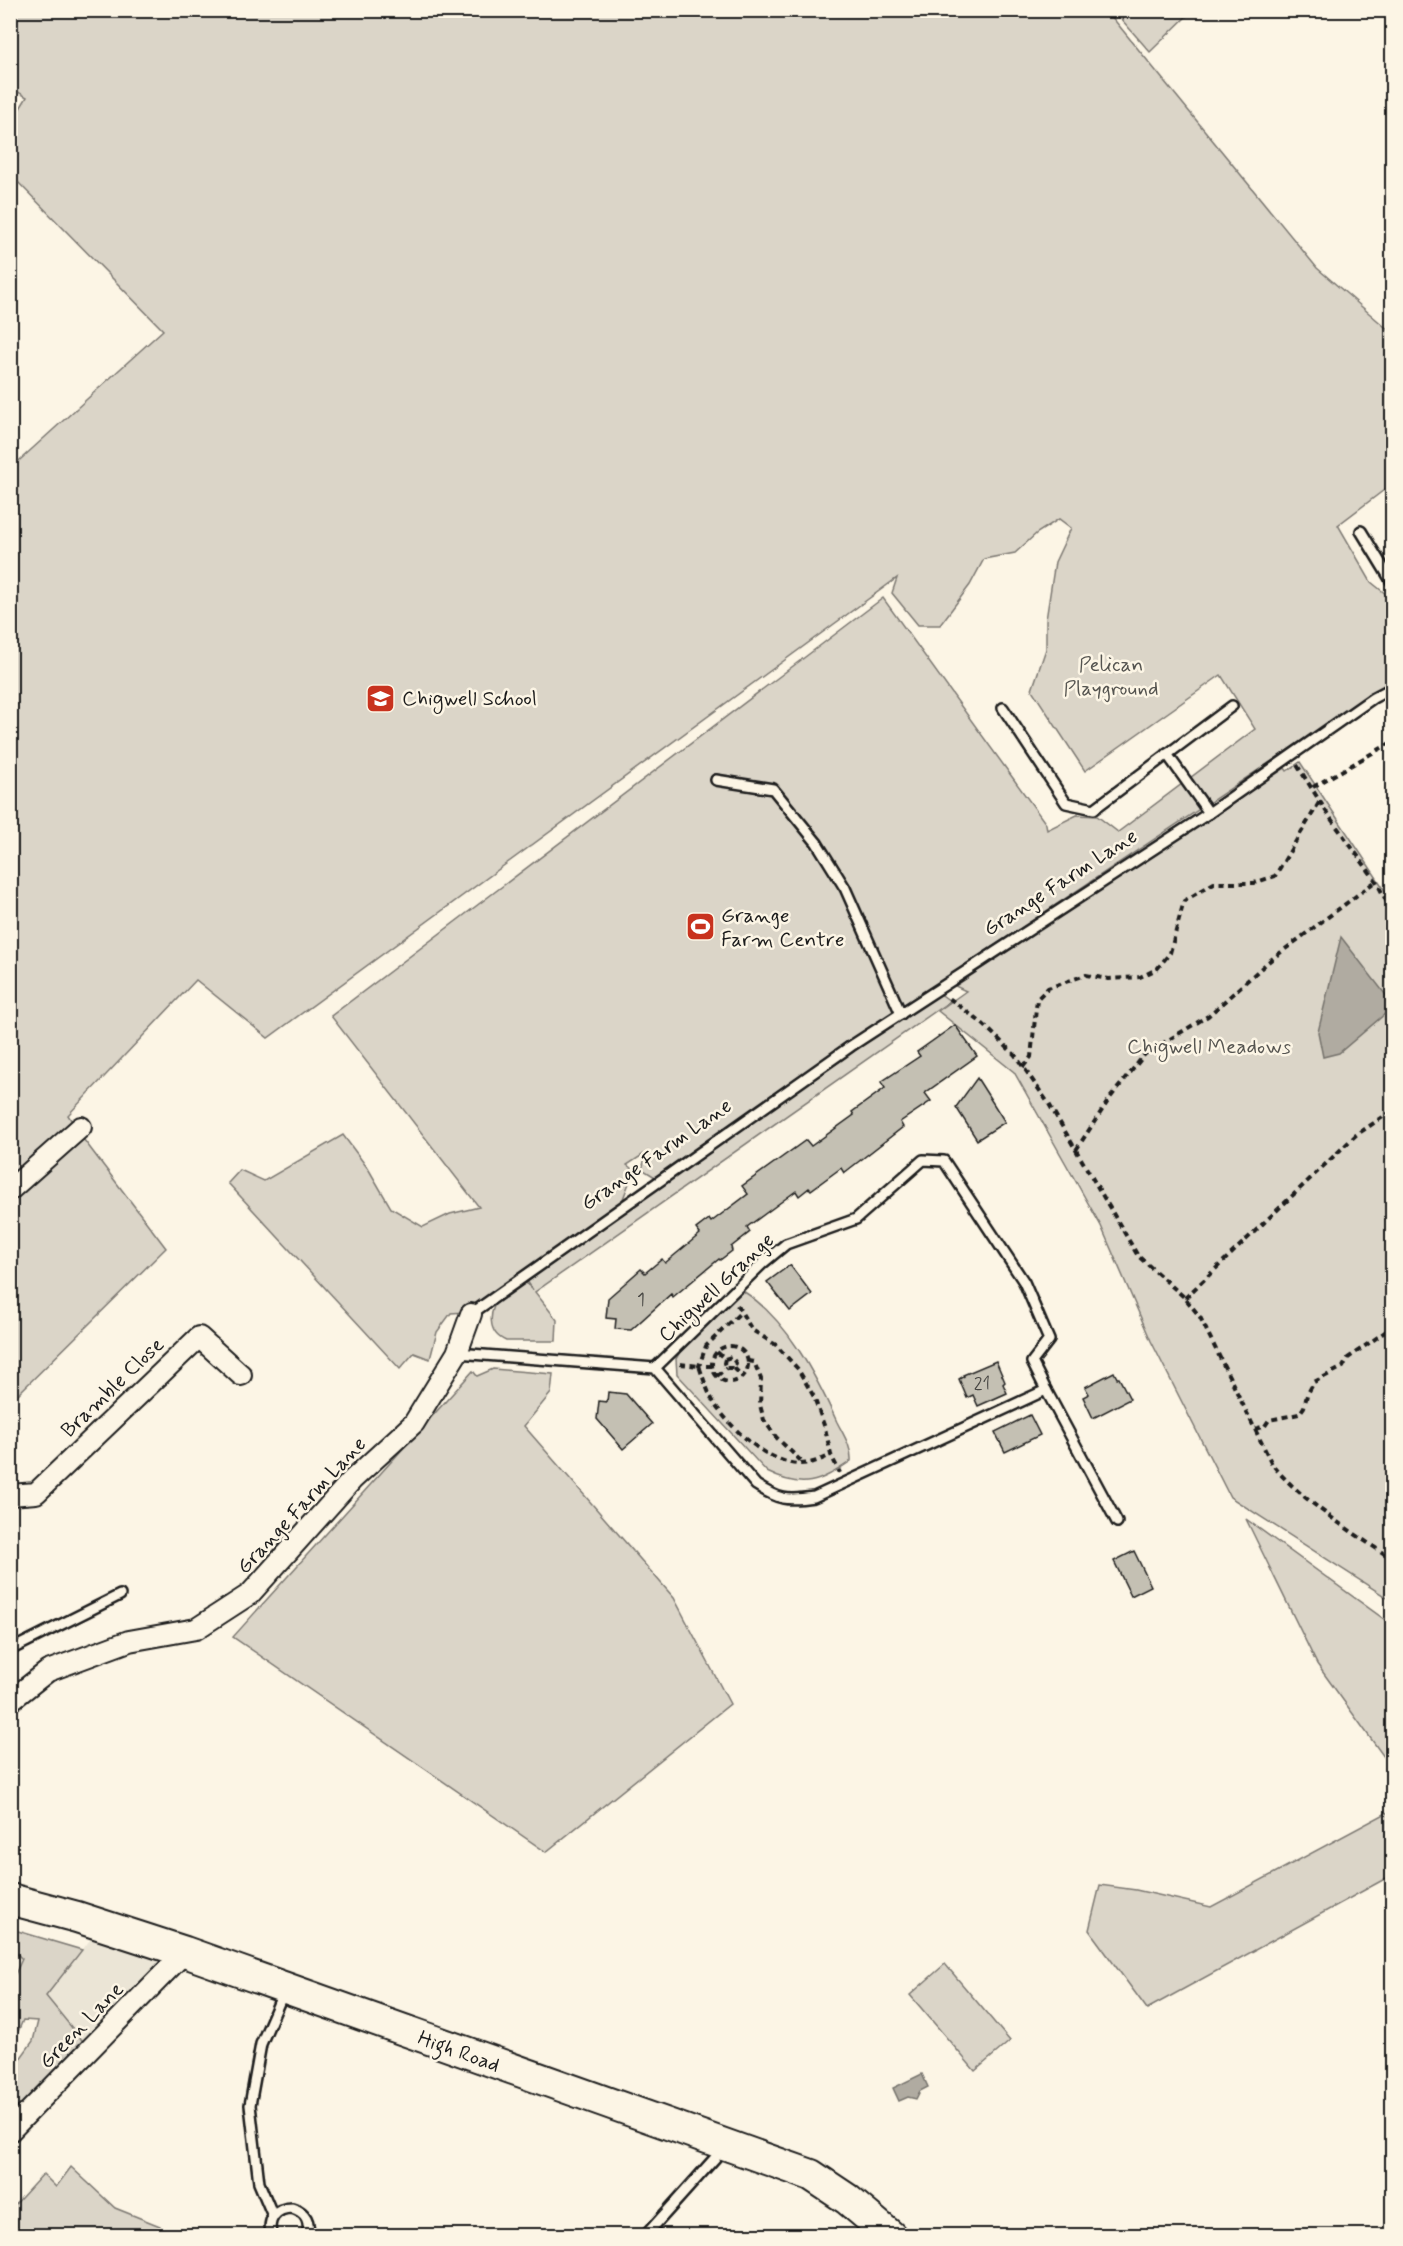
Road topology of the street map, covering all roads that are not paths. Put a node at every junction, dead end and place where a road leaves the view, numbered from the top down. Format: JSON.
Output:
{"nodes":[{"id":1,"x":1361,"y":531,"type":"dead end"},
{"id":2,"x":1392,"y":582,"type":"edge"},
{"id":3,"x":1392,"y":688,"type":"edge"},
{"id":4,"x":1232,"y":706,"type":"dead end"},
{"id":5,"x":1002,"y":708,"type":"dead end"},
{"id":6,"x":1167,"y":754,"type":"junction"},
{"id":7,"x":716,"y":780,"type":"dead end"},
{"id":8,"x":1209,"y":813,"type":"junction"},
{"id":9,"x":901,"y":1014,"type":"junction"},
{"id":10,"x":81,"y":1127,"type":"dead end"},
{"id":11,"x":10,"y":1190,"type":"edge"},
{"id":12,"x":471,"y":1314,"type":"joint"},
{"id":13,"x":457,"y":1353,"type":"junction"},
{"id":14,"x":655,"y":1368,"type":"junction"},
{"id":15,"x":241,"y":1375,"type":"dead end"},
{"id":16,"x":1046,"y":1390,"type":"junction"},
{"id":17,"x":10,"y":1495,"type":"edge"},
{"id":18,"x":1117,"y":1522,"type":"dead end"},
{"id":19,"x":120,"y":1595,"type":"dead end"},
{"id":20,"x":10,"y":1650,"type":"edge"},
{"id":21,"x":10,"y":1701,"type":"edge"},
{"id":22,"x":10,"y":1899,"type":"edge"},
{"id":23,"x":185,"y":1952,"type":"junction"},
{"id":24,"x":286,"y":1988,"type":"junction"},
{"id":25,"x":10,"y":2131,"type":"edge"},
{"id":26,"x":725,"y":2146,"type":"junction"},
{"id":27,"x":273,"y":2216,"type":"junction"},
{"id":28,"x":272,"y":2235,"type":"edge"},
{"id":29,"x":307,"y":2235,"type":"edge"},
{"id":30,"x":645,"y":2235,"type":"edge"},
{"id":31,"x":891,"y":2235,"type":"edge"}],
"edges":[{"from":1,"to":2,"type":"lane"},
{"from":3,"to":8,"type":"lane","name":"Grange Farm Lane"},
{"from":4,"to":6,"type":"lane"},
{"from":5,"to":6,"type":"lane"},
{"from":6,"to":8,"type":"lane"},
{"from":7,"to":9,"type":"lane"},
{"from":8,"to":9,"type":"lane","name":"Grange Farm Lane"},
{"from":9,"to":12,"type":"lane","name":"Grange Farm Lane"},
{"from":10,"to":11,"type":"street"},
{"from":12,"to":13,"type":"street","name":"Grange Farm Lane"},
{"from":13,"to":14,"type":"lane","name":"Chigwell Grange"},
{"from":13,"to":21,"type":"street","name":"Grange Farm Lane"},
{"from":14,"to":16,"type":"lane","name":"Chigwell Grange"},
{"from":14,"to":16,"type":"lane","name":"Chigwell Grange"},
{"from":15,"to":17,"type":"street","name":"Bramble Close"},
{"from":16,"to":18,"type":"lane","name":"Chigwell Grange"},
{"from":19,"to":20,"type":"lane"},
{"from":22,"to":23,"type":"main road","name":"High Road"},
{"from":23,"to":24,"type":"main road","name":"High Road"},
{"from":23,"to":25,"type":"street","name":"Green Lane"},
{"from":24,"to":26,"type":"main road","name":"High Road"},
{"from":24,"to":27,"type":"lane"},
{"from":26,"to":30,"type":"lane"},
{"from":26,"to":31,"type":"main road","name":"High Road"},
{"from":27,"to":28,"type":"lane"},
{"from":27,"to":29,"type":"lane"}]}
